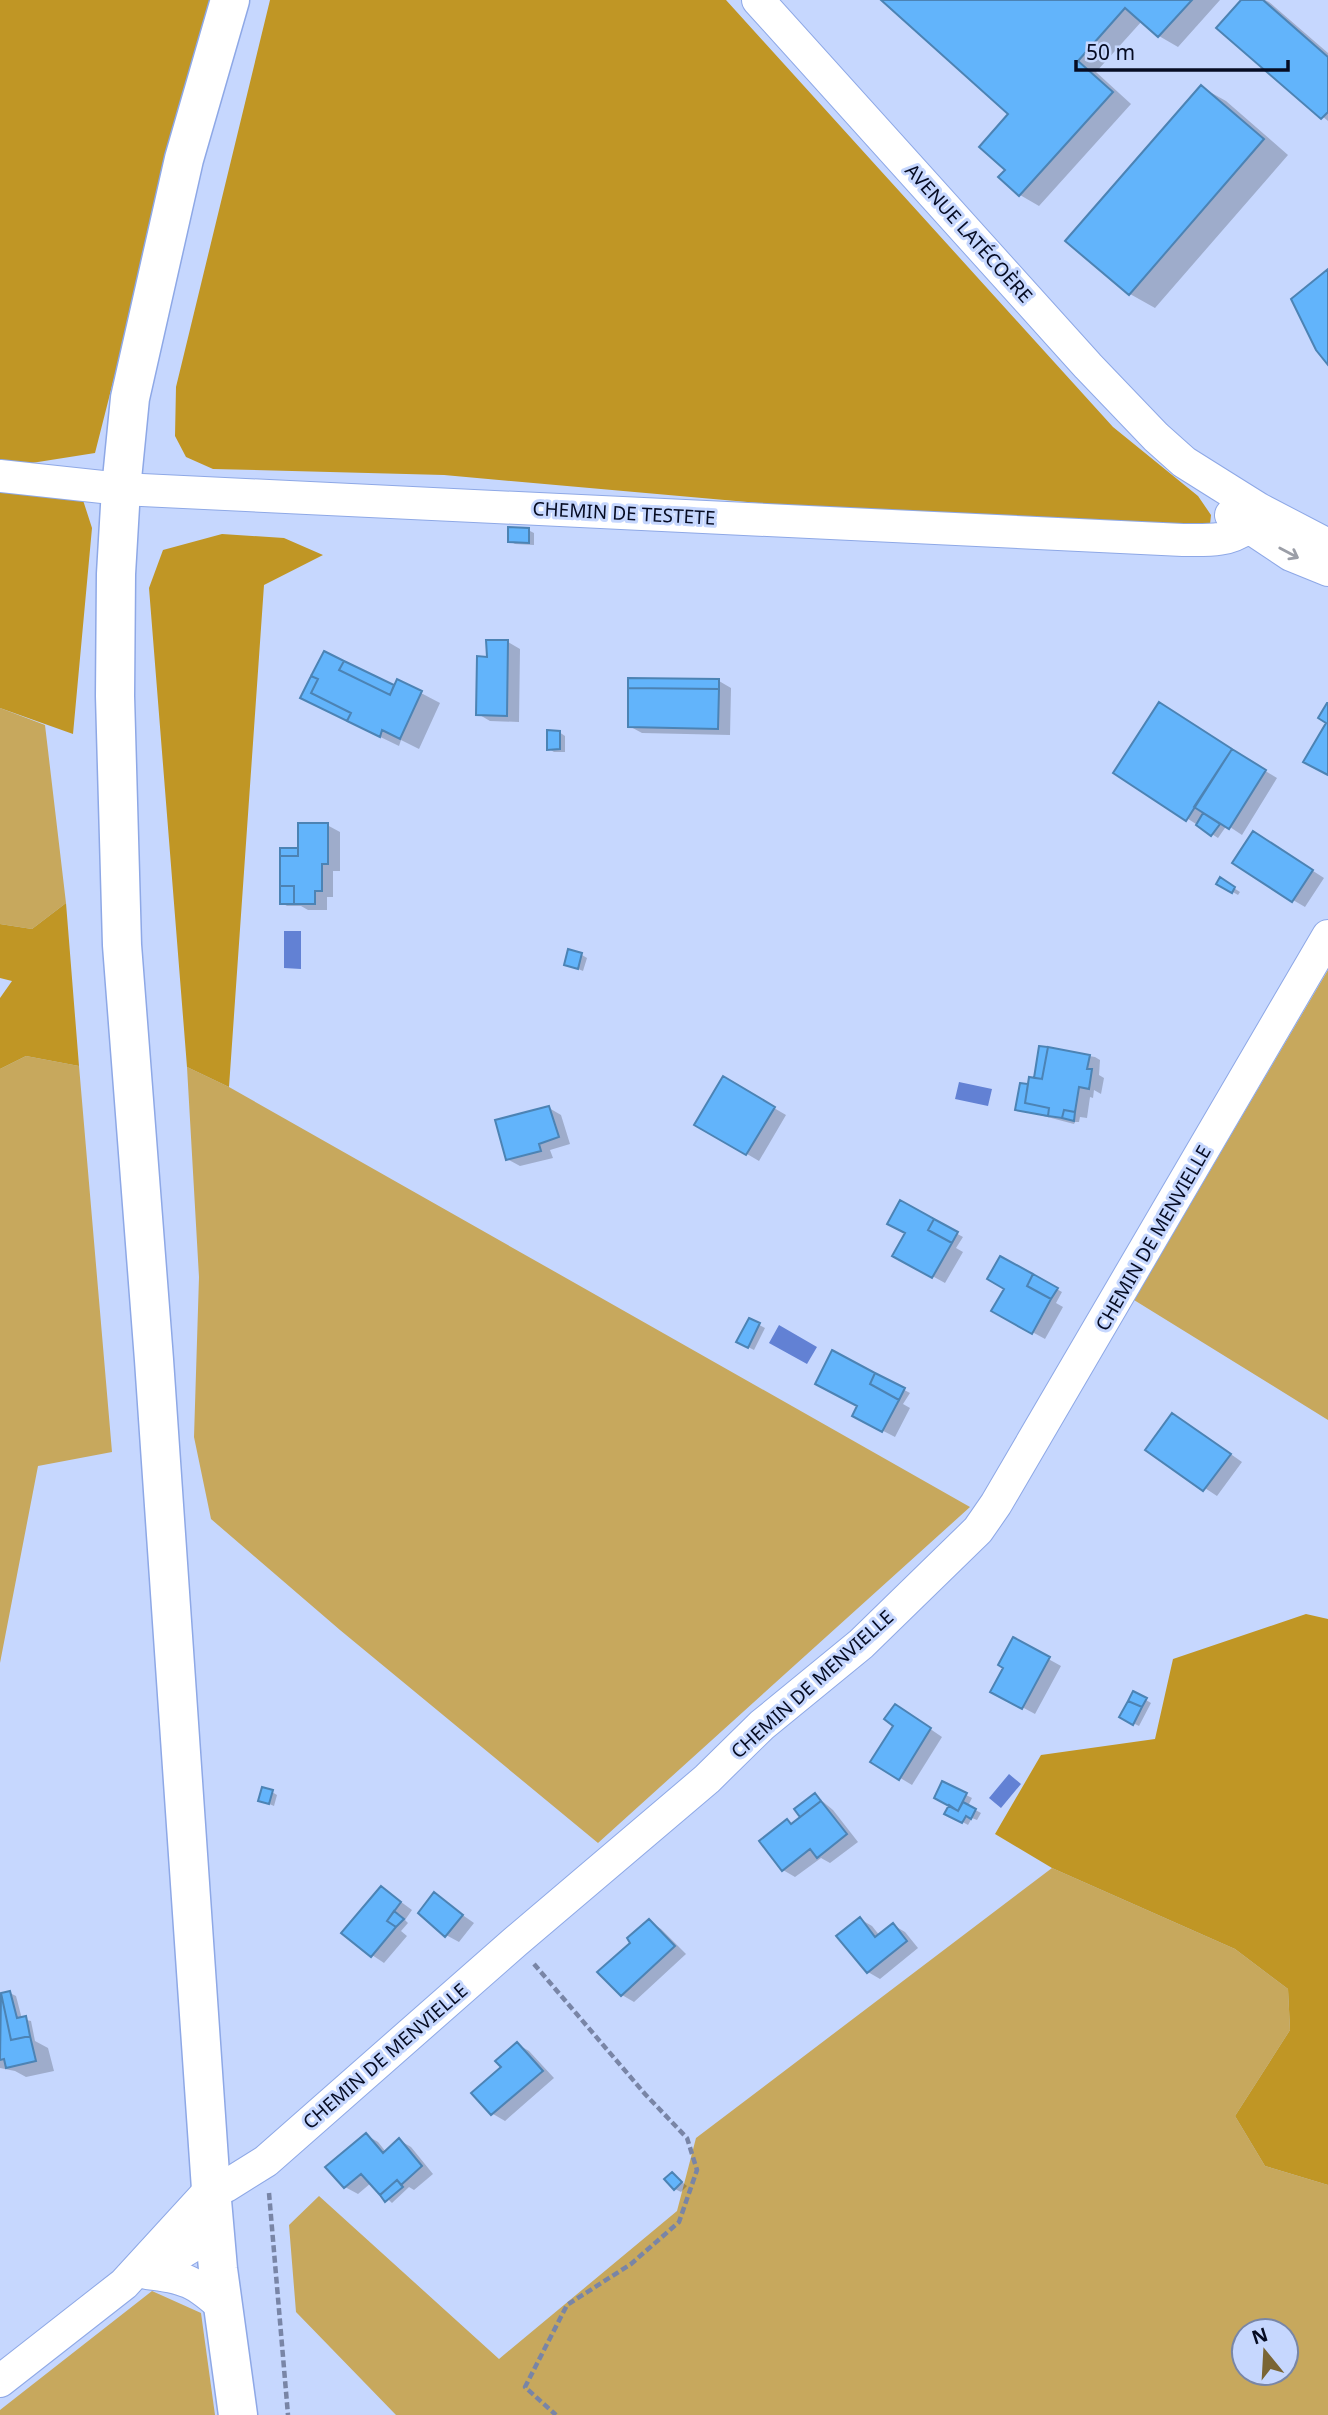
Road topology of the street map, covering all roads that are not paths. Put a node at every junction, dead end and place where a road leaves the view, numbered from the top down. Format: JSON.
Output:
{"nodes":[{"id":1,"x":230,"y":0,"type":"edge"},
{"id":2,"x":758,"y":0,"type":"edge"},
{"id":3,"x":1184,"y":462,"type":"junction"},
{"id":4,"x":0,"y":476,"type":"edge"},
{"id":5,"x":121,"y":489,"type":"junction"},
{"id":6,"x":1247,"y":528,"type":"junction"},
{"id":7,"x":1328,"y":545,"type":"edge"},
{"id":8,"x":1328,"y":570,"type":"edge"},
{"id":9,"x":1328,"y":936,"type":"edge"},
{"id":10,"x":212,"y":2207,"type":"junction"},
{"id":11,"x":136,"y":2278,"type":"junction"},
{"id":12,"x":224,"y":2308,"type":"junction"},
{"id":13,"x":0,"y":2381,"type":"edge"},
{"id":14,"x":238,"y":2415,"type":"edge"}],
"edges":[{"from":1,"to":5,"type":"main road"},
{"from":2,"to":3,"type":"street","name":"AVENUE LATÉCOÈRE"},
{"from":3,"to":6,"type":"street","name":"AVENUE LATÉCOÈRE"},
{"from":3,"to":7,"type":"street","name":"AVENUE LATÉCOÈRE"},
{"from":4,"to":5,"type":"street","name":"CHEMIN DE TESTETE"},
{"from":5,"to":6,"type":"street","name":"CHEMIN DE TESTETE"},
{"from":5,"to":10,"type":"main road"},
{"from":6,"to":8,"type":"street","name":"AVENUE LATÉCOÈRE","one_way":true},
{"from":9,"to":10,"type":"street","name":"CHEMIN DE MENVIELLE"},
{"from":10,"to":11,"type":"street","name":"CHEMIN DE MENVIELLE"},
{"from":10,"to":12,"type":"main road"},
{"from":11,"to":12,"type":"street"},
{"from":11,"to":13,"type":"street","name":"CHEMIN DE MENVIELLE"},
{"from":12,"to":14,"type":"main road"}]}
